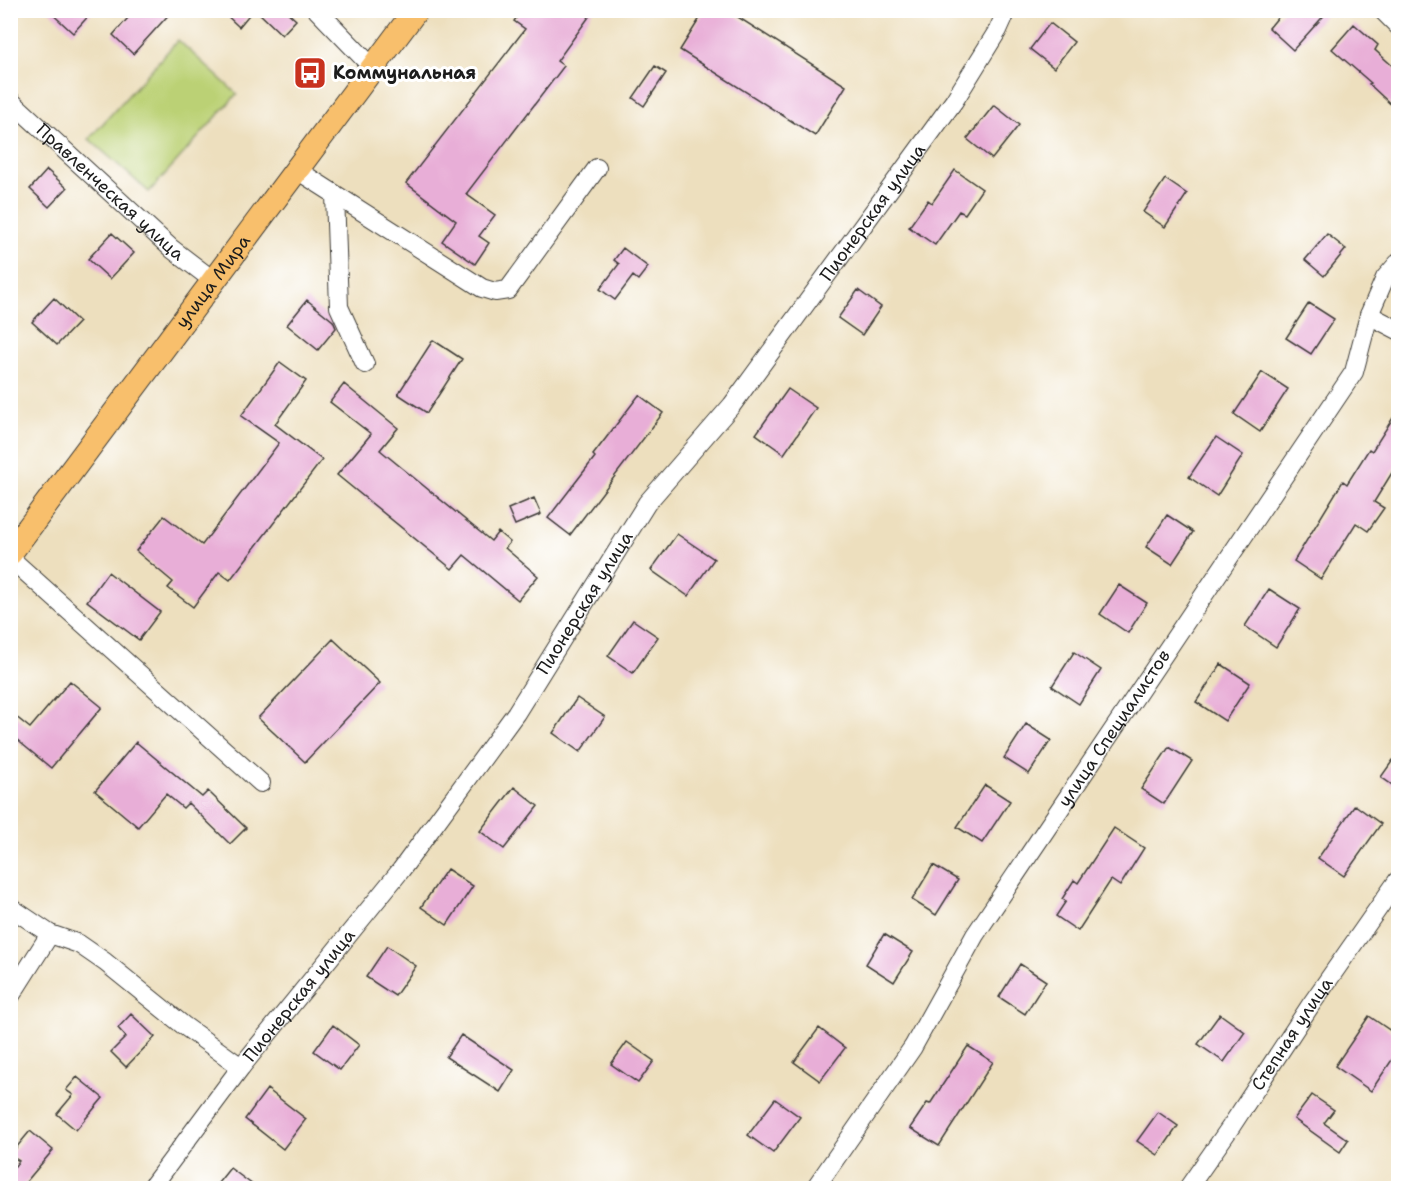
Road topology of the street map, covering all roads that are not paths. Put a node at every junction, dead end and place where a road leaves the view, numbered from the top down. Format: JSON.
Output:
{"nodes":[{"id":1,"x":317,"y":10,"type":"edge"},
{"id":2,"x":417,"y":10,"type":"edge"},
{"id":3,"x":1007,"y":10,"type":"edge"},
{"id":4,"x":1382,"y":10,"type":"edge"},
{"id":5,"x":1398,"y":26,"type":"edge"},
{"id":6,"x":374,"y":68,"type":"junction"},
{"id":7,"x":10,"y":100,"type":"edge"},
{"id":8,"x":597,"y":168,"type":"dead end"},
{"id":9,"x":297,"y":170,"type":"junction"},
{"id":10,"x":335,"y":195,"type":"junction"},
{"id":11,"x":1398,"y":263,"type":"edge"},
{"id":12,"x":214,"y":280,"type":"junction"},
{"id":13,"x":1370,"y":315,"type":"junction"},
{"id":14,"x":1398,"y":330,"type":"edge"},
{"id":15,"x":365,"y":364,"type":"dead end"},
{"id":16,"x":13,"y":547,"type":"edge"},
{"id":17,"x":261,"y":783,"type":"dead end"},
{"id":18,"x":1398,"y":880,"type":"edge"},
{"id":19,"x":10,"y":907,"type":"edge"},
{"id":20,"x":50,"y":934,"type":"junction"},
{"id":21,"x":10,"y":997,"type":"edge"},
{"id":22,"x":241,"y":1066,"type":"junction"},
{"id":23,"x":151,"y":1188,"type":"edge"},
{"id":24,"x":815,"y":1188,"type":"edge"},
{"id":25,"x":1188,"y":1188,"type":"edge"}],
"edges":[{"from":1,"to":6,"type":"street"},
{"from":2,"to":6,"type":"main road","name":"улица Мира"},
{"from":3,"to":22,"type":"street","name":"Пионерская улица"},
{"from":4,"to":5,"type":"street"},
{"from":6,"to":9,"type":"main road","name":"улица Мира"},
{"from":7,"to":12,"type":"street","name":"Правленческая улица"},
{"from":8,"to":10,"type":"street"},
{"from":9,"to":10,"type":"street"},
{"from":9,"to":12,"type":"main road","name":"улица Мира"},
{"from":10,"to":15,"type":"street"},
{"from":11,"to":13,"type":"street","name":"улица Специалистов"},
{"from":12,"to":16,"type":"main road","name":"улица Мира"},
{"from":13,"to":14,"type":"street"},
{"from":13,"to":24,"type":"street","name":"улица Специалистов"},
{"from":16,"to":17,"type":"street"},
{"from":18,"to":25,"type":"street","name":"Степная улица"},
{"from":19,"to":20,"type":"street"},
{"from":20,"to":21,"type":"street"},
{"from":20,"to":22,"type":"street"},
{"from":22,"to":23,"type":"street","name":"Пионерская улица"}]}
